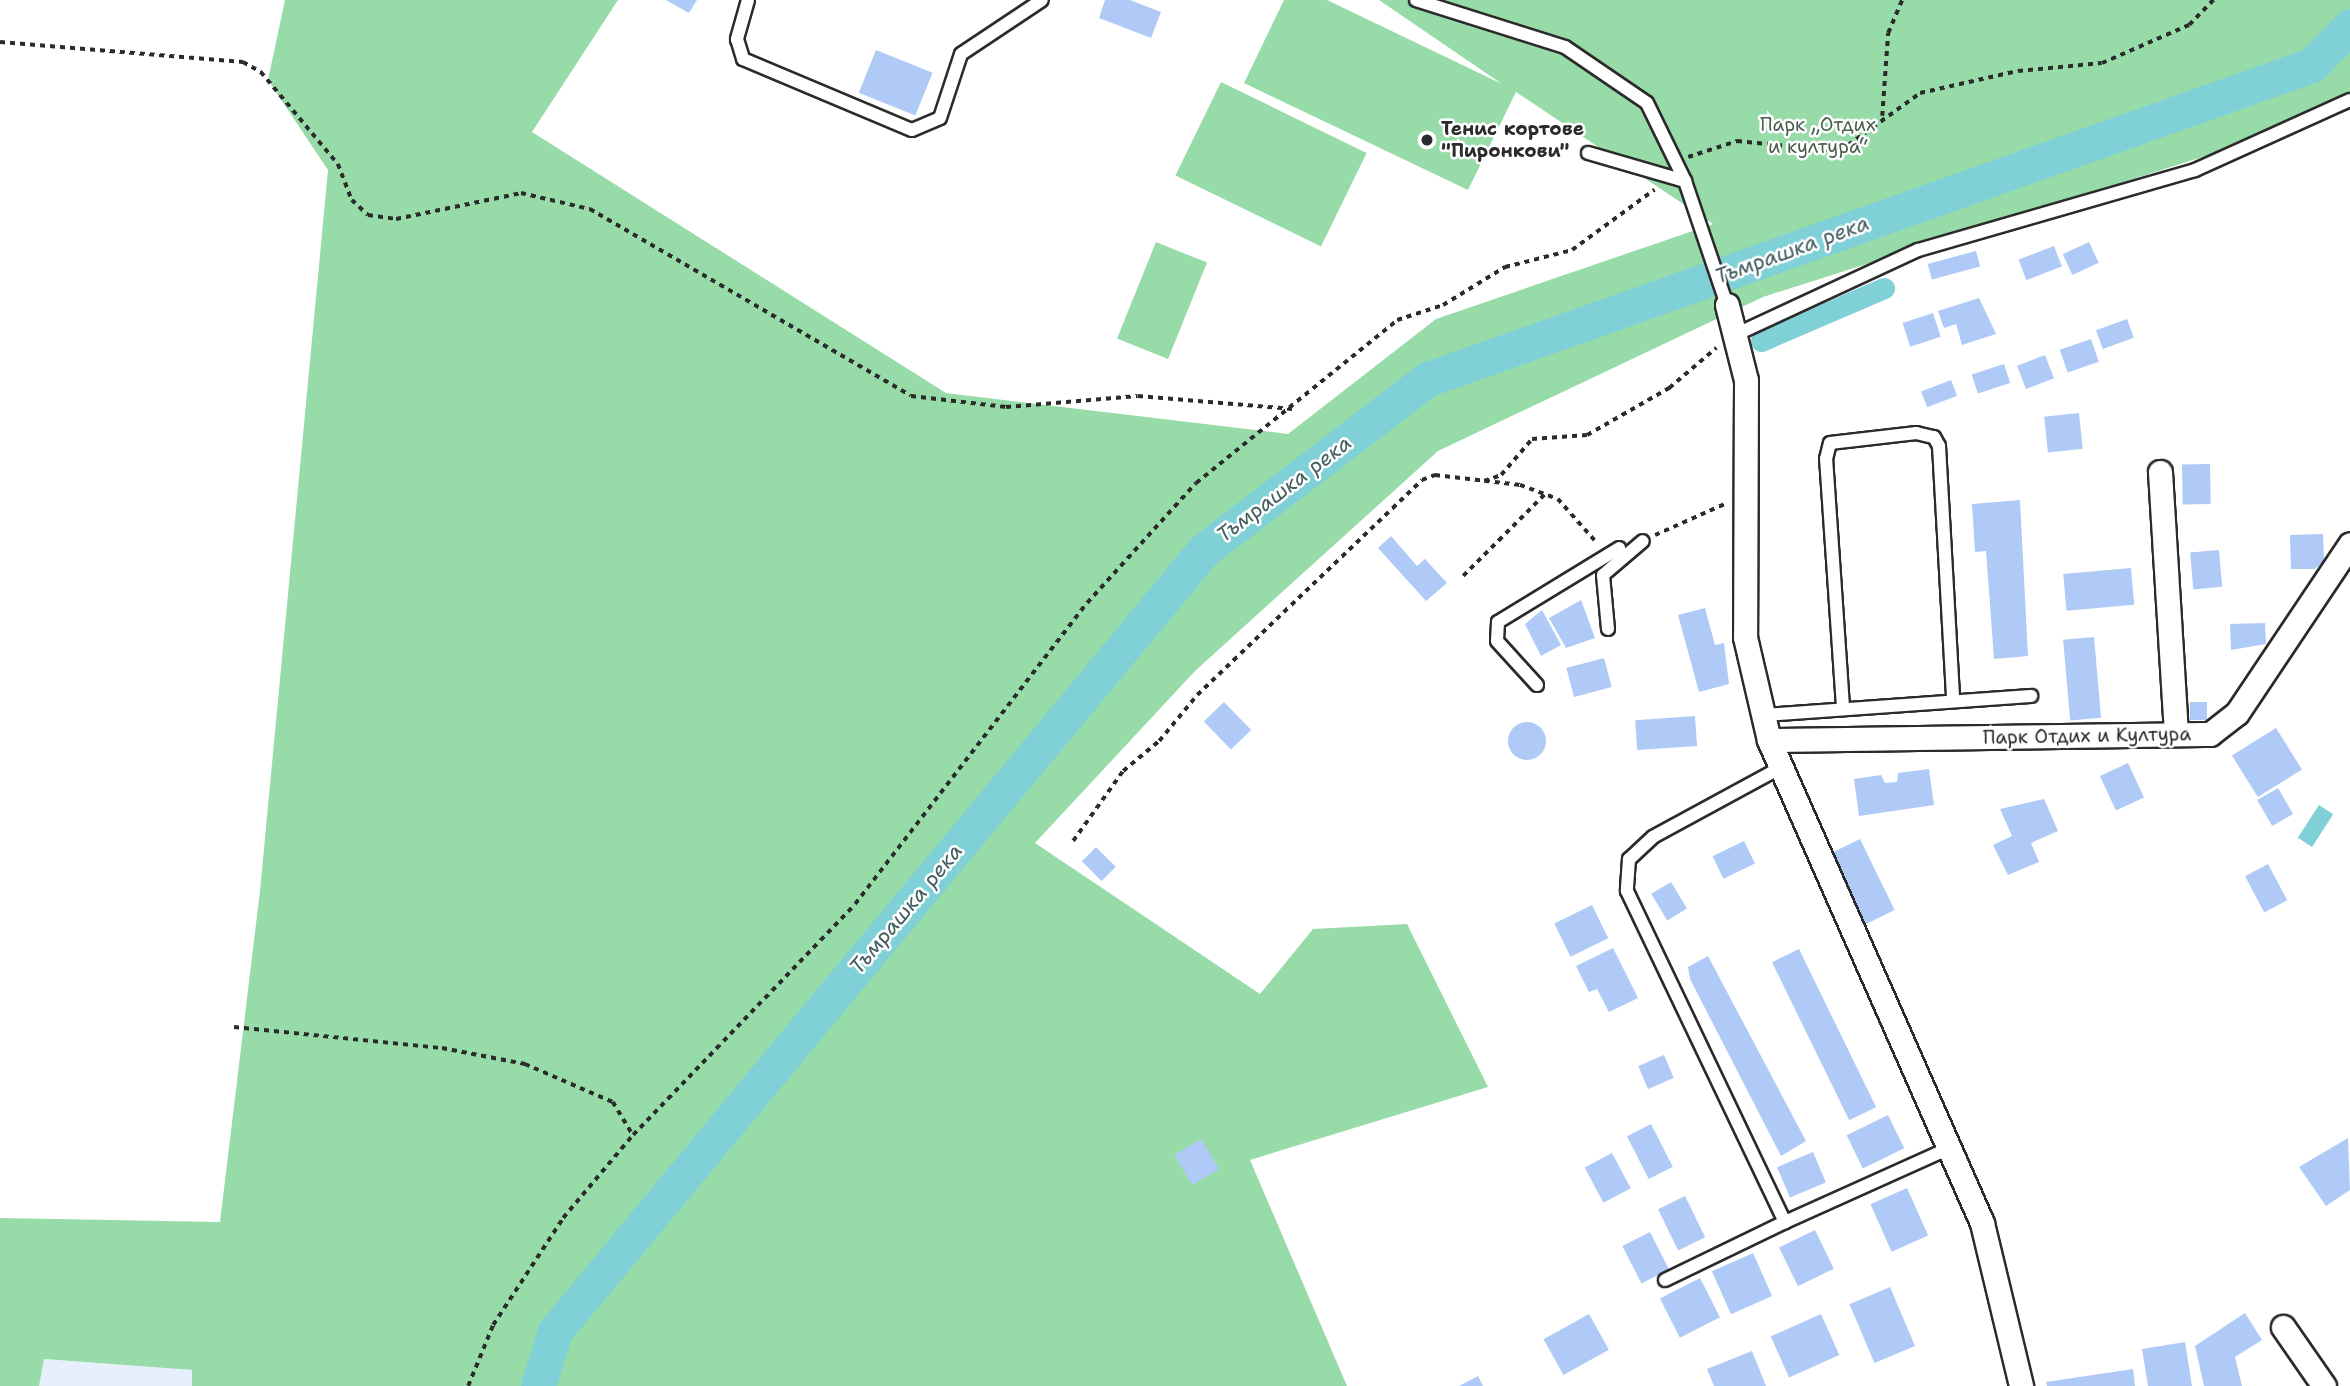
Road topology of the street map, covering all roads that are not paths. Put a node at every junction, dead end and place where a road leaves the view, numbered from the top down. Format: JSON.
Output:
{"nodes":[{"id":1,"x":748,"y":0,"type":"edge"},
{"id":2,"x":1042,"y":0,"type":"edge"},
{"id":3,"x":1416,"y":0,"type":"edge"},
{"id":4,"x":2350,"y":100,"type":"edge"},
{"id":5,"x":1588,"y":153,"type":"dead end"},
{"id":6,"x":1685,"y":181,"type":"junction"},
{"id":7,"x":1727,"y":305,"type":"joint"},
{"id":8,"x":1737,"y":334,"type":"junction"},
{"id":9,"x":2160,"y":472,"type":"dead end"},
{"id":10,"x":1643,"y":541,"type":"road end"},
{"id":11,"x":1619,"y":548,"type":"road end"},
{"id":12,"x":2348,"y":550,"type":"edge"},
{"id":13,"x":1608,"y":629,"type":"dead end"},
{"id":14,"x":1537,"y":685,"type":"dead end"},
{"id":15,"x":2031,"y":696,"type":"dead end"},
{"id":16,"x":1953,"y":700,"type":"junction"},
{"id":17,"x":1843,"y":707,"type":"junction"},
{"id":18,"x":1764,"y":715,"type":"junction"},
{"id":19,"x":2176,"y":734,"type":"junction"},
{"id":20,"x":1769,"y":740,"type":"junction"},
{"id":21,"x":1778,"y":769,"type":"junction"},
{"id":22,"x":1950,"y":1147,"type":"junction"},
{"id":23,"x":1785,"y":1222,"type":"junction"},
{"id":24,"x":1665,"y":1280,"type":"dead end"},
{"id":25,"x":2283,"y":1327,"type":"dead end"},
{"id":26,"x":2021,"y":1386,"type":"edge"},
{"id":27,"x":2324,"y":1386,"type":"edge"}],
"edges":[{"from":1,"to":2,"type":"lane"},
{"from":3,"to":6,"type":"lane"},
{"from":4,"to":8,"type":"lane"},
{"from":5,"to":6,"type":"lane"},
{"from":6,"to":7,"type":"lane"},
{"from":7,"to":8,"type":"street"},
{"from":8,"to":18,"type":"street"},
{"from":9,"to":19,"type":"street"},
{"from":10,"to":13,"type":"lane"},
{"from":11,"to":14,"type":"lane"},
{"from":12,"to":19,"type":"street","name":"Парк Отдих и Култура"},
{"from":15,"to":16,"type":"lane"},
{"from":16,"to":17,"type":"lane"},
{"from":16,"to":17,"type":"lane"},
{"from":17,"to":18,"type":"lane"},
{"from":18,"to":20,"type":"street"},
{"from":19,"to":20,"type":"street","name":"Парк Отдих и Култура"},
{"from":20,"to":21,"type":"street"},
{"from":21,"to":22,"type":"street"},
{"from":21,"to":23,"type":"lane"},
{"from":22,"to":23,"type":"lane"},
{"from":22,"to":26,"type":"street"},
{"from":23,"to":24,"type":"lane"},
{"from":25,"to":27,"type":"street"}]}
